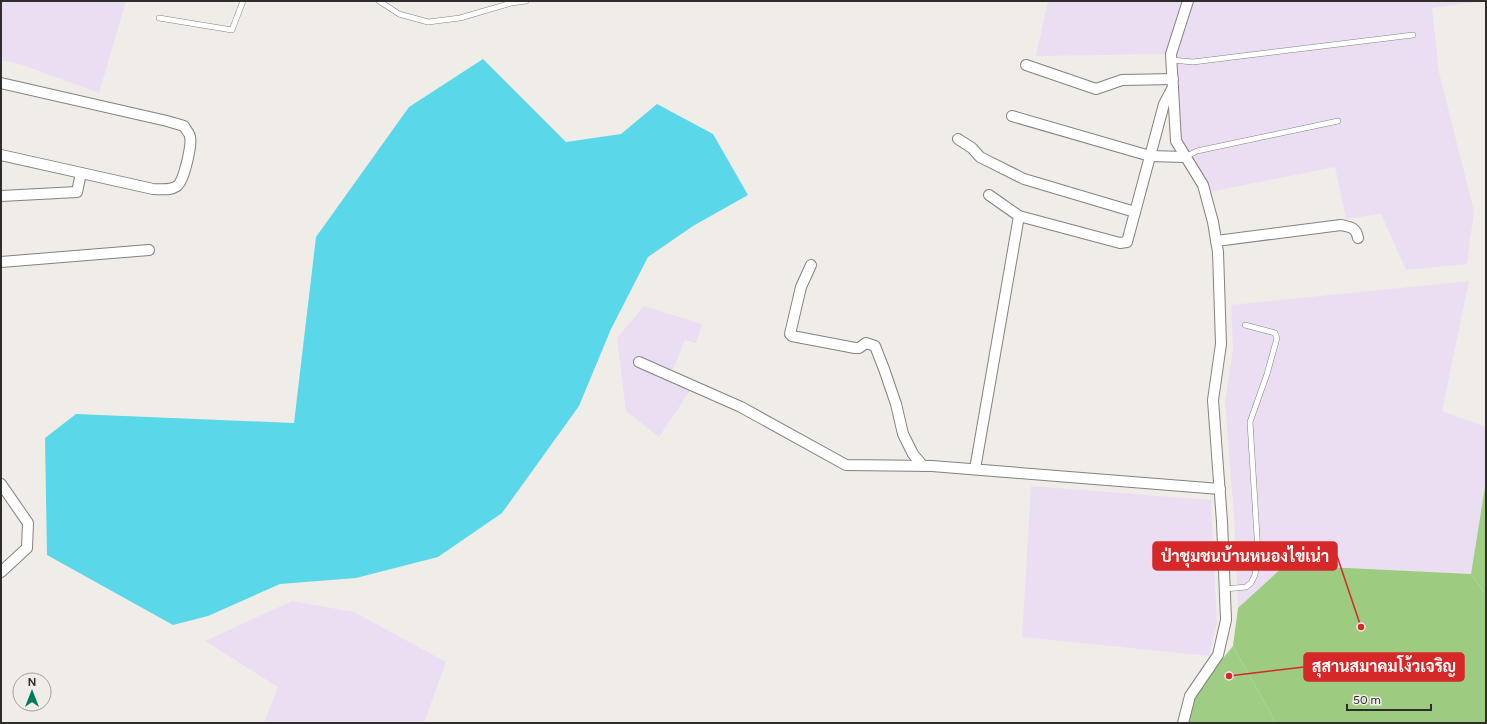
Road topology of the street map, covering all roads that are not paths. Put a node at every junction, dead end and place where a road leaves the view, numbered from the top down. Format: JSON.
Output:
{"nodes":[{"id":1,"x":243,"y":1,"type":"edge"},
{"id":2,"x":379,"y":1,"type":"edge"},
{"id":3,"x":526,"y":1,"type":"edge"},
{"id":4,"x":1188,"y":1,"type":"edge"},
{"id":5,"x":159,"y":18,"type":"dead end"},
{"id":6,"x":1413,"y":35,"type":"dead end"},
{"id":7,"x":1172,"y":60,"type":"junction"},
{"id":8,"x":1026,"y":65,"type":"dead end"},
{"id":9,"x":1173,"y":82,"type":"junction"},
{"id":10,"x":1,"y":83,"type":"edge"},
{"id":11,"x":1012,"y":116,"type":"dead end"},
{"id":12,"x":1338,"y":120,"type":"dead end"},
{"id":13,"x":958,"y":139,"type":"dead end"},
{"id":14,"x":1,"y":155,"type":"edge"},
{"id":15,"x":1150,"y":156,"type":"junction"},
{"id":16,"x":1185,"y":156,"type":"junction"},
{"id":17,"x":81,"y":173,"type":"junction"},
{"id":18,"x":989,"y":195,"type":"dead end"},
{"id":19,"x":1,"y":196,"type":"edge"},
{"id":20,"x":1135,"y":212,"type":"junction"},
{"id":21,"x":1019,"y":216,"type":"junction"},
{"id":22,"x":1358,"y":238,"type":"dead end"},
{"id":23,"x":1216,"y":241,"type":"junction"},
{"id":24,"x":149,"y":250,"type":"dead end"},
{"id":25,"x":1,"y":262,"type":"edge"},
{"id":26,"x":811,"y":265,"type":"dead end"},
{"id":27,"x":1245,"y":325,"type":"dead end"},
{"id":28,"x":639,"y":362,"type":"dead end"},
{"id":29,"x":923,"y":466,"type":"junction"},
{"id":30,"x":975,"y":470,"type":"junction"},
{"id":31,"x":1,"y":484,"type":"edge"},
{"id":32,"x":1220,"y":489,"type":"junction"},
{"id":33,"x":1,"y":572,"type":"edge"},
{"id":34,"x":1225,"y":589,"type":"junction"},
{"id":35,"x":1183,"y":723,"type":"edge"}],
"edges":[{"from":1,"to":5,"type":"lane"},
{"from":2,"to":3,"type":"lane"},
{"from":4,"to":7,"type":"street"},
{"from":6,"to":7,"type":"lane"},
{"from":7,"to":9,"type":"street"},
{"from":8,"to":9,"type":"street"},
{"from":9,"to":15,"type":"street"},
{"from":9,"to":16,"type":"street"},
{"from":10,"to":17,"type":"street"},
{"from":11,"to":15,"type":"street"},
{"from":12,"to":16,"type":"lane"},
{"from":13,"to":20,"type":"street"},
{"from":14,"to":17,"type":"street"},
{"from":15,"to":16,"type":"street"},
{"from":15,"to":20,"type":"street"},
{"from":16,"to":23,"type":"street"},
{"from":17,"to":19,"type":"street"},
{"from":18,"to":21,"type":"street"},
{"from":20,"to":21,"type":"street"},
{"from":21,"to":30,"type":"street"},
{"from":22,"to":23,"type":"street"},
{"from":23,"to":32,"type":"street"},
{"from":24,"to":25,"type":"street"},
{"from":26,"to":29,"type":"street"},
{"from":27,"to":34,"type":"lane"},
{"from":28,"to":29,"type":"street"},
{"from":29,"to":30,"type":"street"},
{"from":30,"to":32,"type":"street"},
{"from":31,"to":33,"type":"street"},
{"from":32,"to":34,"type":"street"},
{"from":34,"to":35,"type":"street"}]}
